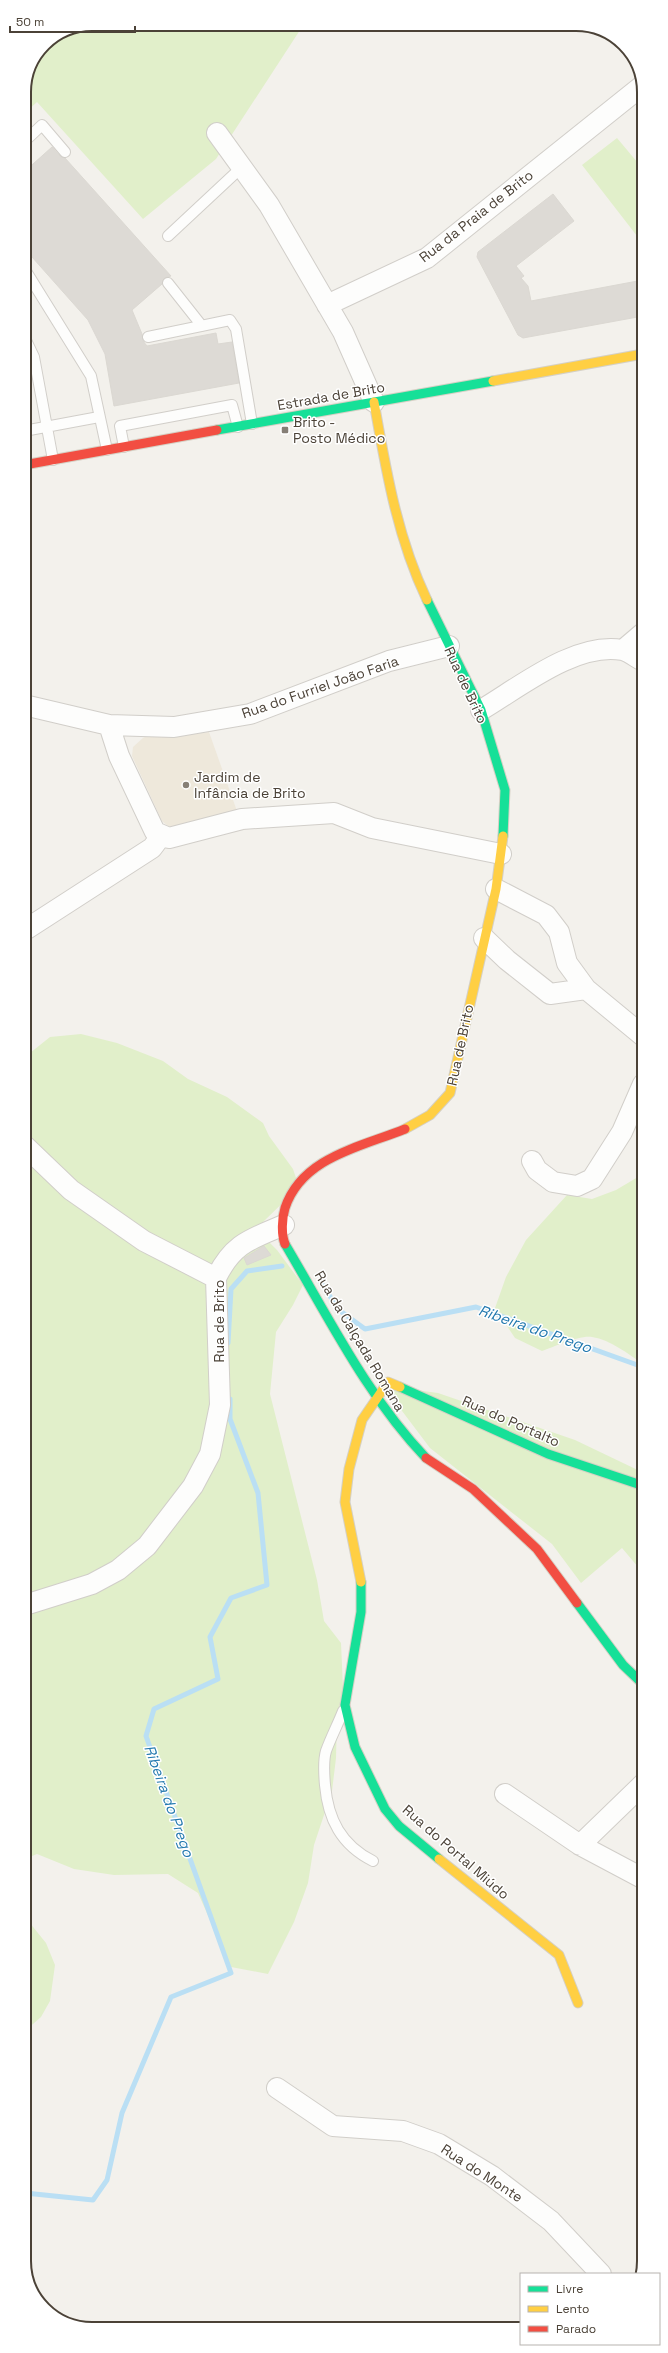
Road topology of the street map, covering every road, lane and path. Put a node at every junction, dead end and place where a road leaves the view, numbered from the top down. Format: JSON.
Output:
{"nodes":[{"id":1,"x":637,"y":90,"type":"edge"},
{"id":2,"x":217,"y":133,"type":"dead end"},
{"id":3,"x":31,"y":135,"type":"edge"},
{"id":4,"x":65,"y":152,"type":"dead end"},
{"id":5,"x":243,"y":166,"type":"junction"},
{"id":6,"x":168,"y":236,"type":"dead end"},
{"id":7,"x":31,"y":279,"type":"edge"},
{"id":8,"x":168,"y":283,"type":"dead end"},
{"id":9,"x":327,"y":305,"type":"junction"},
{"id":10,"x":202,"y":326,"type":"junction"},
{"id":11,"x":148,"y":337,"type":"dead end"},
{"id":12,"x":31,"y":351,"type":"edge"},
{"id":13,"x":637,"y":355,"type":"edge"},
{"id":14,"x":374,"y":402,"type":"junction"},
{"id":15,"x":100,"y":417,"type":"junction"},
{"id":16,"x":252,"y":424,"type":"junction"},
{"id":17,"x":46,"y":427,"type":"junction"},
{"id":18,"x":238,"y":427,"type":"junction"},
{"id":19,"x":31,"y":430,"type":"edge"},
{"id":20,"x":124,"y":447,"type":"junction"},
{"id":21,"x":107,"y":450,"type":"junction"},
{"id":22,"x":53,"y":460,"type":"junction"},
{"id":23,"x":31,"y":465,"type":"edge"},
{"id":24,"x":637,"y":638,"type":"edge"},
{"id":25,"x":449,"y":646,"type":"junction"},
{"id":26,"x":623,"y":650,"type":"junction"},
{"id":27,"x":637,"y":658,"type":"edge"},
{"id":28,"x":31,"y":707,"type":"edge"},
{"id":29,"x":481,"y":710,"type":"junction"},
{"id":30,"x":109,"y":725,"type":"junction"},
{"id":31,"x":161,"y":836,"type":"junction"},
{"id":32,"x":501,"y":854,"type":"junction"},
{"id":33,"x":496,"y":889,"type":"junction"},
{"id":34,"x":31,"y":926,"type":"edge"},
{"id":35,"x":484,"y":938,"type":"junction"},
{"id":36,"x":586,"y":989,"type":"junction"},
{"id":37,"x":637,"y":1031,"type":"edge"},
{"id":38,"x":637,"y":1098,"type":"edge"},
{"id":39,"x":31,"y":1152,"type":"edge"},
{"id":40,"x":532,"y":1161,"type":"dead end"},
{"id":41,"x":284,"y":1225,"type":"junction"},
{"id":42,"x":216,"y":1278,"type":"junction"},
{"id":43,"x":376,"y":1398,"type":"junction"},
{"id":44,"x":637,"y":1484,"type":"edge"},
{"id":45,"x":31,"y":1603,"type":"edge"},
{"id":46,"x":637,"y":1679,"type":"edge"},
{"id":47,"x":345,"y":1705,"type":"junction"},
{"id":48,"x":637,"y":1790,"type":"edge"},
{"id":49,"x":505,"y":1794,"type":"dead end"},
{"id":50,"x":580,"y":1845,"type":"junction"},
{"id":51,"x":373,"y":1861,"type":"dead end"},
{"id":52,"x":637,"y":1875,"type":"edge"},
{"id":53,"x":578,"y":2003,"type":"dead end"},
{"id":54,"x":277,"y":2088,"type":"dead end"},
{"id":55,"x":600,"y":2273,"type":"edge"}],
"edges":[{"from":1,"to":9,"type":"street","name":"Rua da Praia de Brito"},
{"from":2,"to":5,"type":"street"},
{"from":3,"to":4,"type":"lane"},
{"from":5,"to":6,"type":"lane"},
{"from":5,"to":9,"type":"street"},
{"from":7,"to":15,"type":"lane"},
{"from":8,"to":10,"type":"lane"},
{"from":9,"to":14,"type":"street"},
{"from":10,"to":11,"type":"lane"},
{"from":10,"to":16,"type":"lane"},
{"from":12,"to":17,"type":"lane"},
{"from":13,"to":14,"type":"street","name":"Estrada de Brito"},
{"from":14,"to":16,"type":"street","name":"Estrada de Brito"},
{"from":14,"to":25,"type":"street","name":"Rua de Brito"},
{"from":15,"to":17,"type":"lane"},
{"from":15,"to":21,"type":"lane"},
{"from":16,"to":18,"type":"street","name":"Estrada de Brito"},
{"from":17,"to":19,"type":"lane"},
{"from":17,"to":22,"type":"lane"},
{"from":18,"to":20,"type":"street","name":"Estrada de Brito"},
{"from":18,"to":20,"type":"lane"},
{"from":20,"to":21,"type":"street","name":"Estrada de Brito"},
{"from":21,"to":22,"type":"street","name":"Estrada de Brito"},
{"from":22,"to":23,"type":"street","name":"Estrada de Brito"},
{"from":24,"to":26,"type":"street"},
{"from":25,"to":29,"type":"street","name":"Rua de Brito"},
{"from":25,"to":30,"type":"street","name":"Rua do Furriel João Faria"},
{"from":26,"to":27,"type":"street"},
{"from":26,"to":29,"type":"street"},
{"from":28,"to":30,"type":"street","name":"Rua do Furriel João Faria"},
{"from":29,"to":32,"type":"street","name":"Rua de Brito"},
{"from":30,"to":31,"type":"street"},
{"from":31,"to":32,"type":"street"},
{"from":31,"to":34,"type":"street"},
{"from":32,"to":33,"type":"street","name":"Rua de Brito"},
{"from":33,"to":35,"type":"street","name":"Rua de Brito"},
{"from":33,"to":36,"type":"street"},
{"from":35,"to":36,"type":"street"},
{"from":35,"to":41,"type":"street","name":"Rua de Brito"},
{"from":36,"to":37,"type":"street"},
{"from":38,"to":40,"type":"street"},
{"from":39,"to":42,"type":"street"},
{"from":41,"to":42,"type":"street","name":"Rua de Brito"},
{"from":41,"to":43,"type":"street","name":"Rua da Calçada Romana"},
{"from":42,"to":45,"type":"street","name":"Rua de Brito"},
{"from":43,"to":44,"type":"street","name":"Rua do Portalto"},
{"from":43,"to":46,"type":"street","name":"Rua da Calçada Romana"},
{"from":43,"to":47,"type":"street","name":"Rua do Portal Miúdo"},
{"from":47,"to":51,"type":"lane"},
{"from":47,"to":53,"type":"street","name":"Rua do Portal Miúdo"},
{"from":48,"to":50,"type":"street"},
{"from":49,"to":50,"type":"street"},
{"from":50,"to":52,"type":"street"},
{"from":54,"to":55,"type":"street","name":"Rua do Monte"}]}
